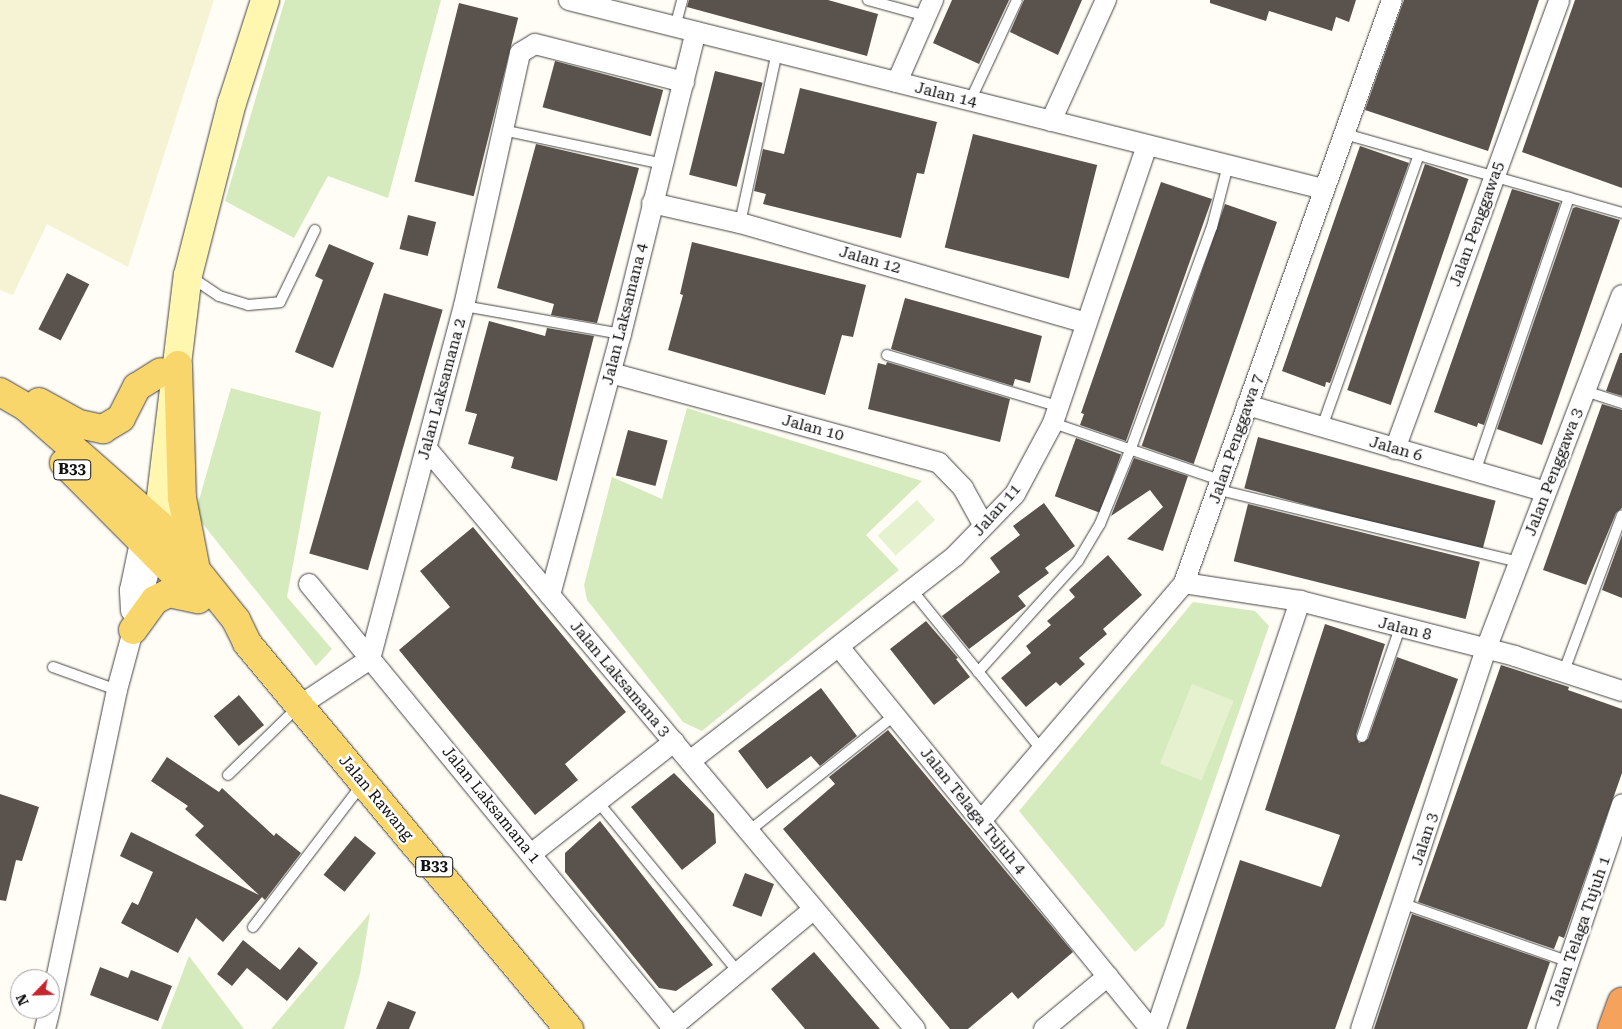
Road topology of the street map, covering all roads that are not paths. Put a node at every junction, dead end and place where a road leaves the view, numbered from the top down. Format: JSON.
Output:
{"nodes":[{"id":1,"x":265,"y":0,"type":"edge"},
{"id":2,"x":569,"y":0,"type":"edge"},
{"id":3,"x":682,"y":0,"type":"edge"},
{"id":4,"x":868,"y":0,"type":"edge"},
{"id":5,"x":1017,"y":0,"type":"edge"},
{"id":6,"x":1106,"y":0,"type":"edge"},
{"id":7,"x":1392,"y":0,"type":"edge"},
{"id":8,"x":1559,"y":0,"type":"edge"},
{"id":9,"x":930,"y":8,"type":"edge"},
{"id":10,"x":675,"y":27,"type":"junction"},
{"id":11,"x":696,"y":32,"type":"junction"},
{"id":12,"x":777,"y":52,"type":"junction"},
{"id":13,"x":684,"y":82,"type":"junction"},
{"id":14,"x":897,"y":82,"type":"junction"},
{"id":15,"x":970,"y":101,"type":"junction"},
{"id":16,"x":1051,"y":121,"type":"junction"},
{"id":17,"x":502,"y":130,"type":"junction"},
{"id":18,"x":1345,"y":134,"type":"junction"},
{"id":19,"x":1148,"y":145,"type":"junction"},
{"id":20,"x":1419,"y":155,"type":"junction"},
{"id":21,"x":664,"y":164,"type":"junction"},
{"id":22,"x":1228,"y":166,"type":"junction"},
{"id":23,"x":1494,"y":177,"type":"junction"},
{"id":24,"x":1323,"y":189,"type":"junction"},
{"id":25,"x":1569,"y":198,"type":"junction"},
{"id":26,"x":652,"y":203,"type":"junction"},
{"id":27,"x":1622,"y":213,"type":"edge"},
{"id":28,"x":740,"y":223,"type":"junction"},
{"id":29,"x":314,"y":230,"type":"dead end"},
{"id":30,"x":188,"y":280,"type":"junction"},
{"id":31,"x":1622,"y":295,"type":"edge"},
{"id":32,"x":464,"y":306,"type":"junction"},
{"id":33,"x":1086,"y":322,"type":"junction"},
{"id":34,"x":621,"y":334,"type":"junction"},
{"id":35,"x":887,"y":355,"type":"dead end"},
{"id":36,"x":169,"y":369,"type":"junction"},
{"id":37,"x":611,"y":373,"type":"junction"},
{"id":38,"x":0,"y":380,"type":"edge"},
{"id":39,"x":1585,"y":391,"type":"junction"},
{"id":40,"x":0,"y":392,"type":"edge"},
{"id":41,"x":1622,"y":403,"type":"edge"},
{"id":42,"x":0,"y":405,"type":"edge"},
{"id":43,"x":1247,"y":405,"type":"junction"},
{"id":44,"x":1055,"y":415,"type":"junction"},
{"id":45,"x":1322,"y":427,"type":"junction"},
{"id":46,"x":1131,"y":448,"type":"junction"},
{"id":47,"x":427,"y":449,"type":"junction"},
{"id":48,"x":1395,"y":449,"type":"junction"},
{"id":49,"x":1475,"y":472,"type":"junction"},
{"id":50,"x":1220,"y":485,"type":"junction"},
{"id":51,"x":1546,"y":492,"type":"junction"},
{"id":52,"x":1622,"y":515,"type":"edge"},
{"id":53,"x":984,"y":526,"type":"junction"},
{"id":54,"x":149,"y":531,"type":"junction"},
{"id":55,"x":1519,"y":562,"type":"junction"},
{"id":56,"x":196,"y":569,"type":"junction"},
{"id":57,"x":1184,"y":583,"type":"junction"},
{"id":58,"x":308,"y":584,"type":"dead end"},
{"id":59,"x":911,"y":589,"type":"junction"},
{"id":60,"x":550,"y":595,"type":"junction"},
{"id":61,"x":198,"y":599,"type":"junction"},
{"id":62,"x":1300,"y":602,"type":"junction"},
{"id":63,"x":1400,"y":628,"type":"junction"},
{"id":64,"x":132,"y":630,"type":"junction"},
{"id":65,"x":241,"y":635,"type":"junction"},
{"id":66,"x":839,"y":647,"type":"junction"},
{"id":67,"x":1486,"y":649,"type":"junction"},
{"id":68,"x":370,"y":659,"type":"junction"},
{"id":69,"x":53,"y":667,"type":"dead end"},
{"id":70,"x":1564,"y":671,"type":"junction"},
{"id":71,"x":978,"y":672,"type":"junction"},
{"id":72,"x":117,"y":690,"type":"junction"},
{"id":73,"x":1622,"y":691,"type":"edge"},
{"id":74,"x":300,"y":706,"type":"junction"},
{"id":75,"x":895,"y":715,"type":"junction"},
{"id":76,"x":1362,"y":737,"type":"dead end"},
{"id":77,"x":674,"y":742,"type":"junction"},
{"id":78,"x":1041,"y":749,"type":"junction"},
{"id":79,"x":690,"y":761,"type":"junction"},
{"id":80,"x":228,"y":775,"type":"dead end"},
{"id":81,"x":363,"y":782,"type":"junction"},
{"id":82,"x":598,"y":802,"type":"junction"},
{"id":83,"x":1622,"y":805,"type":"edge"},
{"id":84,"x":981,"y":821,"type":"junction"},
{"id":85,"x":749,"y":831,"type":"junction"},
{"id":86,"x":531,"y":854,"type":"junction"},
{"id":87,"x":1404,"y":904,"type":"junction"},
{"id":88,"x":814,"y":909,"type":"junction"},
{"id":89,"x":253,"y":927,"type":"dead end"},
{"id":90,"x":1570,"y":962,"type":"junction"},
{"id":91,"x":58,"y":969,"type":"edge"},
{"id":92,"x":738,"y":972,"type":"junction"},
{"id":93,"x":1108,"y":976,"type":"junction"},
{"id":94,"x":1622,"y":1002,"type":"edge"},
{"id":95,"x":671,"y":1028,"type":"edge"},
{"id":96,"x":569,"y":1029,"type":"edge"},
{"id":97,"x":915,"y":1029,"type":"edge"},
{"id":98,"x":1044,"y":1029,"type":"edge"},
{"id":99,"x":1151,"y":1029,"type":"edge"},
{"id":100,"x":1156,"y":1029,"type":"edge"},
{"id":101,"x":1361,"y":1029,"type":"edge"},
{"id":102,"x":1546,"y":1029,"type":"edge"},
{"id":103,"x":1612,"y":1029,"type":"edge"}],
"edges":[{"from":1,"to":30,"type":"street"},
{"from":2,"to":10,"type":"street","name":"Jalan 14"},
{"from":3,"to":10,"type":"lane"},
{"from":4,"to":9,"type":"lane"},
{"from":5,"to":15,"type":"lane"},
{"from":6,"to":16,"type":"street"},
{"from":7,"to":18,"type":"street","name":"Jalan Penggawa 7"},
{"from":8,"to":23,"type":"street","name":"Jalan Penggawa5"},
{"from":9,"to":14,"type":"street"},
{"from":10,"to":11,"type":"street","name":"Jalan 14"},
{"from":11,"to":12,"type":"street","name":"Jalan 14"},
{"from":11,"to":13,"type":"street","name":"Jalan Laksamana 4"},
{"from":12,"to":14,"type":"street","name":"Jalan 14"},
{"from":12,"to":28,"type":"lane"},
{"from":13,"to":17,"type":"street","name":"Jalan Laksamana 2"},
{"from":13,"to":21,"type":"street","name":"Jalan Laksamana 4"},
{"from":14,"to":15,"type":"street","name":"Jalan 14"},
{"from":15,"to":16,"type":"street","name":"Jalan 14"},
{"from":16,"to":19,"type":"street","name":"Jalan 14"},
{"from":17,"to":21,"type":"lane"},
{"from":17,"to":32,"type":"street","name":"Jalan Laksamana 2"},
{"from":18,"to":20,"type":"lane"},
{"from":18,"to":24,"type":"street","name":"Jalan Penggawa 7"},
{"from":19,"to":22,"type":"street","name":"Jalan 14"},
{"from":19,"to":33,"type":"street","name":"Jalan 11"},
{"from":20,"to":23,"type":"lane"},
{"from":20,"to":45,"type":"lane"},
{"from":21,"to":26,"type":"street","name":"Jalan Laksamana 4"},
{"from":22,"to":24,"type":"street","name":"Jalan 14"},
{"from":22,"to":46,"type":"lane"},
{"from":23,"to":25,"type":"lane"},
{"from":23,"to":48,"type":"street","name":"Jalan Penggawa5"},
{"from":24,"to":43,"type":"street","name":"Jalan Penggawa 7"},
{"from":25,"to":27,"type":"lane"},
{"from":25,"to":49,"type":"lane"},
{"from":26,"to":28,"type":"street","name":"Jalan 12"},
{"from":26,"to":34,"type":"street","name":"Jalan Laksamana 4"},
{"from":28,"to":33,"type":"street","name":"Jalan 12"},
{"from":29,"to":30,"type":"lane"},
{"from":30,"to":36,"type":"street"},
{"from":31,"to":39,"type":"street","name":"Jalan Penggawa 3"},
{"from":32,"to":34,"type":"lane"},
{"from":32,"to":47,"type":"street","name":"Jalan Laksamana 2"},
{"from":33,"to":44,"type":"street","name":"Jalan 11"},
{"from":34,"to":37,"type":"street","name":"Jalan Laksamana 4"},
{"from":35,"to":44,"type":"lane"},
{"from":36,"to":38,"type":"main road"},
{"from":36,"to":54,"type":"street"},
{"from":36,"to":56,"type":"main road"},
{"from":37,"to":53,"type":"street","name":"Jalan 10"},
{"from":37,"to":60,"type":"street","name":"Jalan Laksamana 4"},
{"from":39,"to":41,"type":"lane"},
{"from":39,"to":51,"type":"street","name":"Jalan Penggawa 3"},
{"from":40,"to":54,"type":"main road","name":"Jalan Rawang","number":"B33"},
{"from":42,"to":54,"type":"main road","name":"Jalan Rawang","number":"B33"},
{"from":43,"to":45,"type":"street","name":"Jalan 6"},
{"from":43,"to":50,"type":"street","name":"Jalan Penggawa 7"},
{"from":44,"to":46,"type":"lane"},
{"from":44,"to":53,"type":"street","name":"Jalan 11"},
{"from":45,"to":48,"type":"street","name":"Jalan 6"},
{"from":46,"to":50,"type":"lane"},
{"from":46,"to":71,"type":"lane"},
{"from":47,"to":60,"type":"street","name":"Jalan Laksamana 3"},
{"from":47,"to":68,"type":"street","name":"Jalan Laksamana 2"},
{"from":48,"to":49,"type":"street","name":"Jalan 6"},
{"from":49,"to":51,"type":"street","name":"Jalan 6"},
{"from":50,"to":55,"type":"lane"},
{"from":50,"to":57,"type":"street","name":"Jalan Penggawa 7"},
{"from":51,"to":55,"type":"street","name":"Jalan Penggawa 3"},
{"from":52,"to":70,"type":"lane"},
{"from":53,"to":59,"type":"street","name":"Jalan 11"},
{"from":54,"to":56,"type":"main road","name":"Jalan Rawang","number":"B33"},
{"from":54,"to":61,"type":"main road","name":"Jalan Rawang","number":"B33"},
{"from":54,"to":64,"type":"street"},
{"from":55,"to":67,"type":"street","name":"Jalan Penggawa 3"},
{"from":56,"to":65,"type":"main road","name":"Jalan Rawang","number":"B33"},
{"from":57,"to":62,"type":"street","name":"Jalan 8"},
{"from":57,"to":78,"type":"street","name":"Jalan Penggawa 7"},
{"from":58,"to":68,"type":"street","name":"Jalan Laksamana 1"},
{"from":59,"to":66,"type":"street","name":"Jalan 11"},
{"from":59,"to":71,"type":"lane"},
{"from":60,"to":77,"type":"street","name":"Jalan Laksamana 3"},
{"from":61,"to":64,"type":"main road"},
{"from":61,"to":65,"type":"main road","name":"Jalan Rawang","number":"B33"},
{"from":62,"to":63,"type":"street","name":"Jalan 8"},
{"from":62,"to":100,"type":"street"},
{"from":63,"to":67,"type":"street","name":"Jalan 8"},
{"from":63,"to":76,"type":"lane"},
{"from":64,"to":72,"type":"street"},
{"from":65,"to":74,"type":"main road","name":"Jalan Rawang","number":"B33"},
{"from":66,"to":75,"type":"street","name":"Jalan Telaga Tujuh 4"},
{"from":66,"to":79,"type":"street","name":"Jalan 11"},
{"from":67,"to":70,"type":"street","name":"Jalan 8"},
{"from":67,"to":87,"type":"street","name":"Jalan 3"},
{"from":68,"to":74,"type":"street"},
{"from":68,"to":86,"type":"street","name":"Jalan Laksamana 1"},
{"from":69,"to":72,"type":"lane"},
{"from":70,"to":73,"type":"street","name":"Jalan 8"},
{"from":71,"to":78,"type":"lane"},
{"from":72,"to":91,"type":"street"},
{"from":74,"to":80,"type":"lane"},
{"from":74,"to":81,"type":"main road","name":"Jalan Rawang","number":"B33"},
{"from":75,"to":84,"type":"street","name":"Jalan Telaga Tujuh 4"},
{"from":75,"to":85,"type":"lane"},
{"from":77,"to":79,"type":"street","name":"Jalan Laksamana 3"},
{"from":77,"to":82,"type":"street"},
{"from":78,"to":84,"type":"street","name":"Jalan Penggawa 7"},
{"from":79,"to":85,"type":"street","name":"Jalan Laksamana 3"},
{"from":81,"to":89,"type":"lane"},
{"from":81,"to":96,"type":"main road","name":"Jalan Rawang","number":"B33"},
{"from":82,"to":86,"type":"street"},
{"from":82,"to":92,"type":"lane"},
{"from":83,"to":90,"type":"street","name":"Jalan Telaga Tujuh 1"},
{"from":84,"to":93,"type":"street","name":"Jalan Telaga Tujuh 4"},
{"from":85,"to":88,"type":"street","name":"Jalan Laksamana 3"},
{"from":86,"to":95,"type":"street","name":"Jalan Laksamana 1"},
{"from":87,"to":90,"type":"lane"},
{"from":87,"to":101,"type":"street","name":"Jalan 3"},
{"from":88,"to":92,"type":"street"},
{"from":88,"to":97,"type":"street","name":"Jalan Laksamana 3"},
{"from":90,"to":102,"type":"street","name":"Jalan Telaga Tujuh 1"},
{"from":92,"to":95,"type":"street"},
{"from":93,"to":98,"type":"street"},
{"from":93,"to":99,"type":"street","name":"Jalan Telaga Tujuh 4"},
{"from":94,"to":103,"type":"highway"}]}
